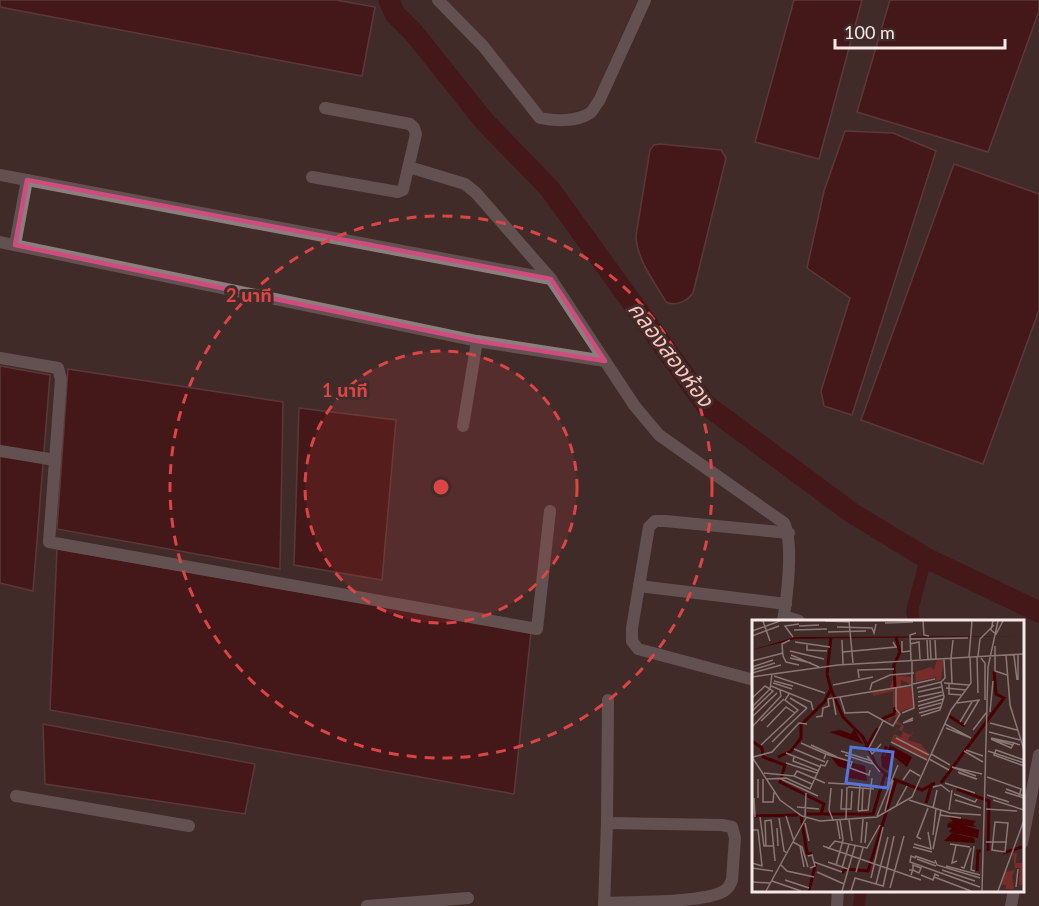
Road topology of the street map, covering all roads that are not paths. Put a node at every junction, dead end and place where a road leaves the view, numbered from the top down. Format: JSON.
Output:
{"nodes":[{"id":1,"x":438,"y":0,"type":"edge"},
{"id":2,"x":645,"y":0,"type":"edge"},
{"id":3,"x":325,"y":108,"type":"dead end"},
{"id":4,"x":409,"y":167,"type":"junction"},
{"id":5,"x":0,"y":175,"type":"edge"},
{"id":6,"x":312,"y":177,"type":"dead end"},
{"id":7,"x":27,"y":180,"type":"junction"},
{"id":8,"x":0,"y":242,"type":"edge"},
{"id":9,"x":15,"y":245,"type":"junction"},
{"id":10,"x":550,"y":279,"type":"junction"},
{"id":11,"x":477,"y":341,"type":"junction"},
{"id":12,"x":0,"y":358,"type":"edge"},
{"id":13,"x":605,"y":361,"type":"junction"},
{"id":14,"x":463,"y":426,"type":"dead end"},
{"id":15,"x":0,"y":451,"type":"edge"},
{"id":16,"x":55,"y":460,"type":"junction"},
{"id":17,"x":550,"y":512,"type":"dead end"},
{"id":18,"x":789,"y":534,"type":"junction"},
{"id":19,"x":639,"y":586,"type":"junction"},
{"id":20,"x":785,"y":614,"type":"edge"},
{"id":21,"x":752,"y":679,"type":"edge"},
{"id":22,"x":608,"y":700,"type":"dead end"},
{"id":23,"x":1039,"y":755,"type":"edge"},
{"id":24,"x":16,"y":796,"type":"dead end"},
{"id":25,"x":607,"y":823,"type":"junction"},
{"id":26,"x":189,"y":826,"type":"dead end"},
{"id":27,"x":1024,"y":835,"type":"edge"},
{"id":28,"x":838,"y":891,"type":"edge"},
{"id":29,"x":1014,"y":891,"type":"edge"},
{"id":30,"x":468,"y":898,"type":"dead end"},
{"id":31,"x":604,"y":904,"type":"edge"},
{"id":32,"x":367,"y":906,"type":"edge"},
{"id":33,"x":837,"y":906,"type":"edge"},
{"id":34,"x":1011,"y":906,"type":"edge"}],
"edges":[{"from":1,"to":2,"type":"street"},
{"from":3,"to":4,"type":"street"},
{"from":4,"to":6,"type":"street"},
{"from":4,"to":10,"type":"street"},
{"from":5,"to":7,"type":"street"},
{"from":7,"to":9,"type":"street"},
{"from":7,"to":10,"type":"street"},
{"from":8,"to":9,"type":"street"},
{"from":9,"to":11,"type":"street"},
{"from":10,"to":13,"type":"street"},
{"from":11,"to":13,"type":"street"},
{"from":11,"to":14,"type":"street"},
{"from":12,"to":16,"type":"street"},
{"from":13,"to":18,"type":"street"},
{"from":15,"to":16,"type":"street"},
{"from":16,"to":17,"type":"street"},
{"from":18,"to":19,"type":"street"},
{"from":18,"to":20,"type":"street"},
{"from":19,"to":20,"type":"street"},
{"from":19,"to":21,"type":"street"},
{"from":22,"to":25,"type":"street"},
{"from":23,"to":27,"type":"street"},
{"from":24,"to":26,"type":"street"},
{"from":25,"to":31,"type":"street"},
{"from":25,"to":31,"type":"street"},
{"from":28,"to":33,"type":"street"},
{"from":29,"to":34,"type":"street"},
{"from":30,"to":32,"type":"street"}]}
